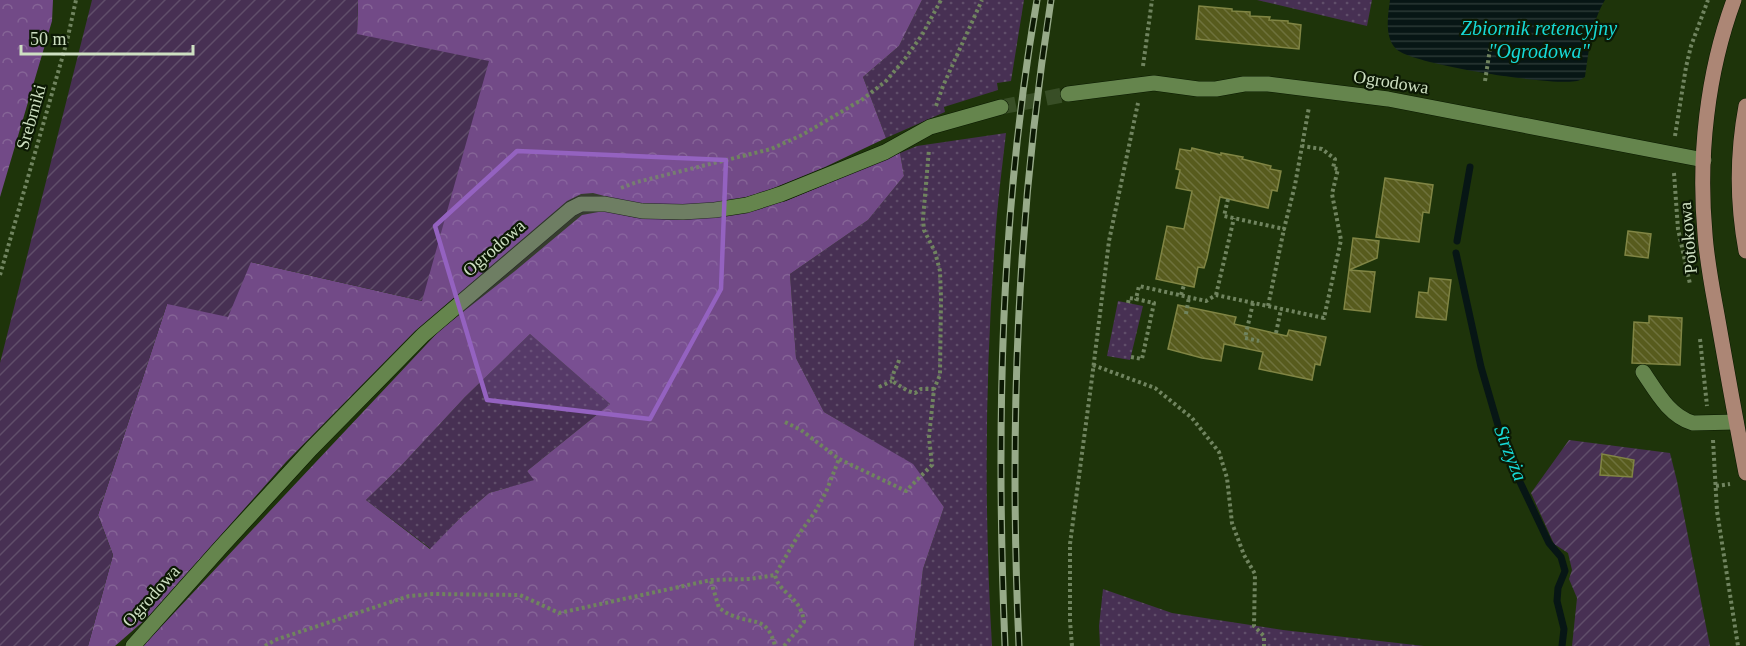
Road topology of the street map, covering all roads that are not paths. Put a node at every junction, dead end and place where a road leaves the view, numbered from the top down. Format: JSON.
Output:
{"nodes":[{"id":1,"x":1732,"y":4,"type":"edge"},
{"id":2,"x":1746,"y":13,"type":"edge"},
{"id":3,"x":1068,"y":94,"type":"tunnel mouth"},
{"id":4,"x":1746,"y":106,"type":"edge"},
{"id":5,"x":1001,"y":107,"type":"tunnel mouth"},
{"id":6,"x":1704,"y":160,"type":"junction"},
{"id":7,"x":1746,"y":251,"type":"edge"},
{"id":8,"x":1643,"y":372,"type":"dead end"},
{"id":9,"x":1736,"y":422,"type":"junction"},
{"id":10,"x":1746,"y":473,"type":"edge"},
{"id":11,"x":133,"y":646,"type":"edge"}],
"edges":[{"from":1,"to":2,"type":"main road"},
{"from":1,"to":6,"type":"main road","name":"Potokowa"},
{"from":3,"to":6,"type":"street","name":"Ogrodowa"},
{"from":4,"to":7,"type":"main road"},
{"from":5,"to":11,"type":"street","name":"Ogrodowa"},
{"from":6,"to":9,"type":"main road","name":"Potokowa"},
{"from":8,"to":9,"type":"street"},
{"from":9,"to":10,"type":"main road","name":"Potokowa"}]}
